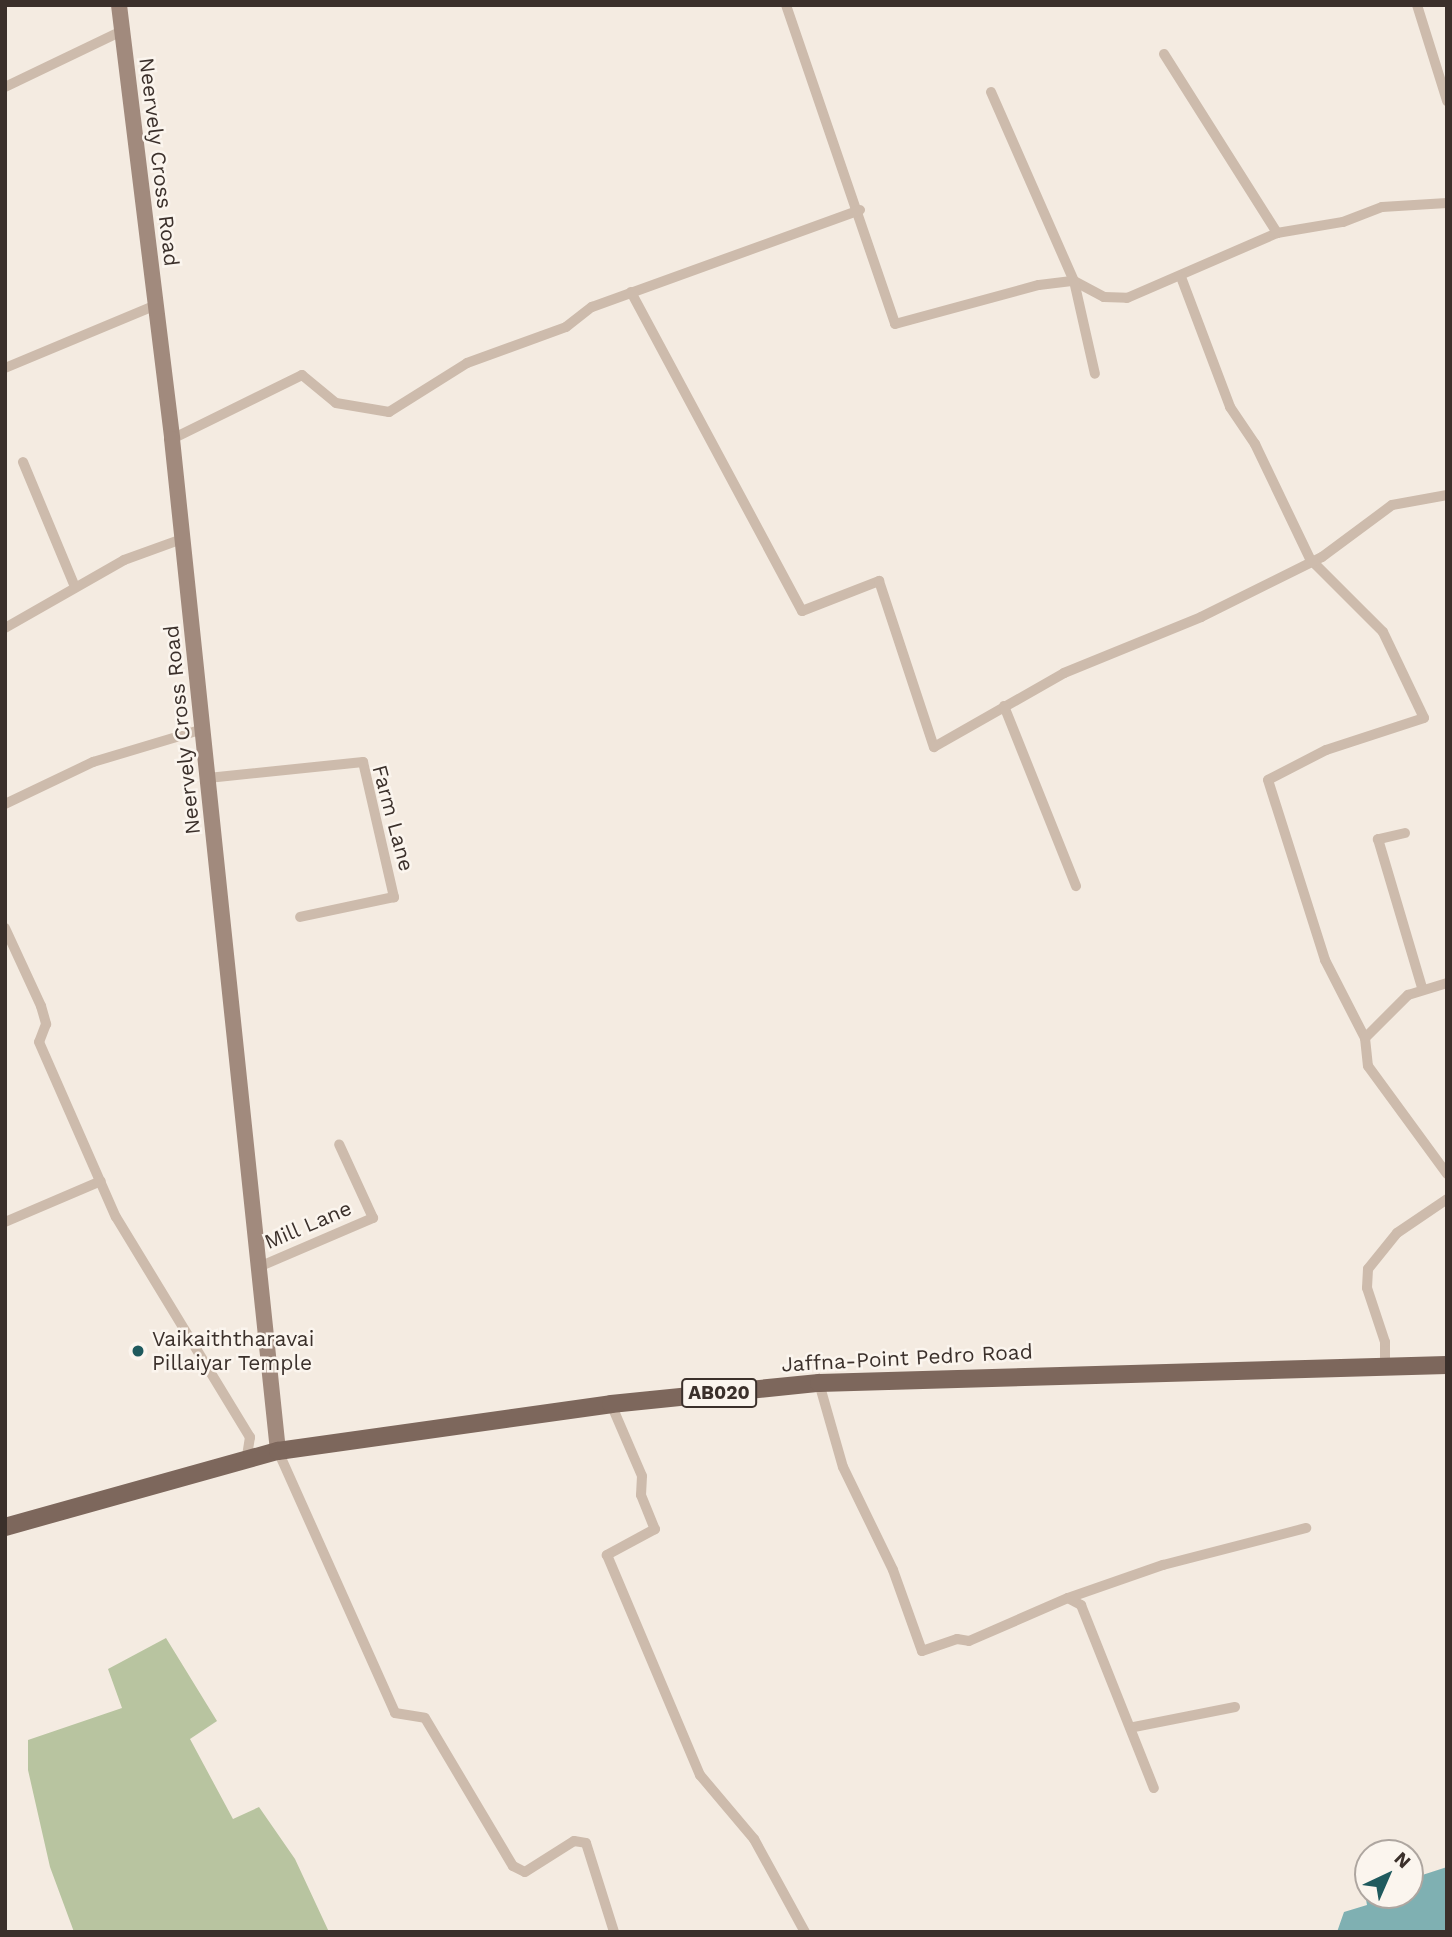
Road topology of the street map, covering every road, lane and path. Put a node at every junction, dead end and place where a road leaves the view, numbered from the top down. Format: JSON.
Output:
{"nodes":[{"id":1,"x":119,"y":5,"type":"edge"},
{"id":2,"x":786,"y":5,"type":"edge"},
{"id":3,"x":1417,"y":5,"type":"edge"},
{"id":4,"x":121,"y":31,"type":"junction"},
{"id":5,"x":1164,"y":54,"type":"dead end"},
{"id":6,"x":5,"y":87,"type":"edge"},
{"id":7,"x":991,"y":92,"type":"dead end"},
{"id":8,"x":1447,"y":101,"type":"edge"},
{"id":9,"x":1447,"y":203,"type":"edge"},
{"id":10,"x":860,"y":210,"type":"junction"},
{"id":11,"x":1277,"y":233,"type":"junction"},
{"id":12,"x":1181,"y":276,"type":"junction"},
{"id":13,"x":1074,"y":281,"type":"junction"},
{"id":14,"x":631,"y":292,"type":"junction"},
{"id":15,"x":156,"y":305,"type":"junction"},
{"id":16,"x":5,"y":368,"type":"edge"},
{"id":17,"x":1095,"y":374,"type":"dead end"},
{"id":18,"x":172,"y":439,"type":"junction"},
{"id":19,"x":23,"y":462,"type":"dead end"},
{"id":20,"x":1447,"y":495,"type":"edge"},
{"id":21,"x":183,"y":539,"type":"junction"},
{"id":22,"x":1310,"y":559,"type":"junction"},
{"id":23,"x":75,"y":587,"type":"junction"},
{"id":24,"x":5,"y":628,"type":"edge"},
{"id":25,"x":1004,"y":706,"type":"junction"},
{"id":26,"x":203,"y":729,"type":"junction"},
{"id":27,"x":208,"y":778,"type":"junction"},
{"id":28,"x":5,"y":804,"type":"edge"},
{"id":29,"x":1405,"y":833,"type":"dead end"},
{"id":30,"x":1076,"y":886,"type":"dead end"},
{"id":31,"x":300,"y":917,"type":"dead end"},
{"id":32,"x":5,"y":928,"type":"edge"},
{"id":33,"x":1447,"y":984,"type":"edge"},
{"id":34,"x":1422,"y":988,"type":"junction"},
{"id":35,"x":1364,"y":1038,"type":"junction"},
{"id":36,"x":340,"y":1144,"type":"dead end"},
{"id":37,"x":1447,"y":1174,"type":"edge"},
{"id":38,"x":101,"y":1181,"type":"junction"},
{"id":39,"x":1447,"y":1199,"type":"edge"},
{"id":40,"x":5,"y":1222,"type":"edge"},
{"id":41,"x":261,"y":1266,"type":"junction"},
{"id":42,"x":1447,"y":1365,"type":"edge"},
{"id":43,"x":1385,"y":1369,"type":"junction"},
{"id":44,"x":819,"y":1383,"type":"junction"},
{"id":45,"x":611,"y":1404,"type":"junction"},
{"id":46,"x":278,"y":1451,"type":"junction"},
{"id":47,"x":247,"y":1457,"type":"junction"},
{"id":48,"x":5,"y":1527,"type":"edge"},
{"id":49,"x":1306,"y":1528,"type":"dead end"},
{"id":50,"x":1068,"y":1598,"type":"junction"},
{"id":51,"x":1235,"y":1707,"type":"dead end"},
{"id":52,"x":1134,"y":1727,"type":"junction"},
{"id":53,"x":1154,"y":1788,"type":"dead end"},
{"id":54,"x":614,"y":1932,"type":"edge"},
{"id":55,"x":805,"y":1932,"type":"edge"}],
"edges":[{"from":1,"to":4,"type":"street","name":"Neervely Cross Road"},
{"from":2,"to":10,"type":"street"},
{"from":3,"to":8,"type":"street"},
{"from":4,"to":6,"type":"street"},
{"from":4,"to":15,"type":"street","name":"Neervely Cross Road"},
{"from":5,"to":11,"type":"street"},
{"from":7,"to":13,"type":"street"},
{"from":9,"to":11,"type":"street"},
{"from":10,"to":13,"type":"street"},
{"from":10,"to":14,"type":"street"},
{"from":11,"to":12,"type":"street"},
{"from":12,"to":13,"type":"street"},
{"from":12,"to":22,"type":"street"},
{"from":13,"to":17,"type":"street"},
{"from":14,"to":18,"type":"street"},
{"from":14,"to":25,"type":"street"},
{"from":15,"to":16,"type":"street"},
{"from":15,"to":18,"type":"street","name":"Neervely Cross Road"},
{"from":18,"to":21,"type":"street","name":"Neervely Cross Road"},
{"from":19,"to":23,"type":"street"},
{"from":20,"to":22,"type":"street"},
{"from":21,"to":23,"type":"street"},
{"from":21,"to":26,"type":"street","name":"Neervely Cross Road"},
{"from":22,"to":25,"type":"street"},
{"from":22,"to":35,"type":"street"},
{"from":23,"to":24,"type":"street"},
{"from":25,"to":30,"type":"street"},
{"from":26,"to":27,"type":"street","name":"Neervely Cross Road"},
{"from":26,"to":28,"type":"street"},
{"from":27,"to":31,"type":"street","name":"Farm Lane"},
{"from":27,"to":41,"type":"street","name":"Neervely Cross Road"},
{"from":29,"to":34,"type":"street"},
{"from":32,"to":38,"type":"street"},
{"from":33,"to":34,"type":"street"},
{"from":34,"to":35,"type":"street"},
{"from":35,"to":37,"type":"street"},
{"from":36,"to":41,"type":"street","name":"Mill Lane"},
{"from":38,"to":40,"type":"street"},
{"from":38,"to":47,"type":"street"},
{"from":39,"to":43,"type":"street"},
{"from":41,"to":46,"type":"street","name":"Neervely Cross Road"},
{"from":42,"to":43,"type":"main road","name":"Jaffna-Point Pedro Road","number":"AB020"},
{"from":43,"to":44,"type":"main road","name":"Jaffna-Point Pedro Road","number":"AB020"},
{"from":44,"to":45,"type":"main road","name":"Jaffna-Point Pedro Road","number":"AB020"},
{"from":44,"to":50,"type":"street"},
{"from":45,"to":46,"type":"main road","name":"Jaffna-Point Pedro Road","number":"AB020"},
{"from":45,"to":55,"type":"street"},
{"from":46,"to":47,"type":"main road","name":"Jaffna-Point Pedro Road","number":"AB020"},
{"from":46,"to":54,"type":"street"},
{"from":47,"to":48,"type":"main road","name":"Jaffna-Point Pedro Road","number":"AB020"},
{"from":49,"to":50,"type":"street"},
{"from":50,"to":52,"type":"street"},
{"from":51,"to":52,"type":"street"},
{"from":52,"to":53,"type":"street"}]}
